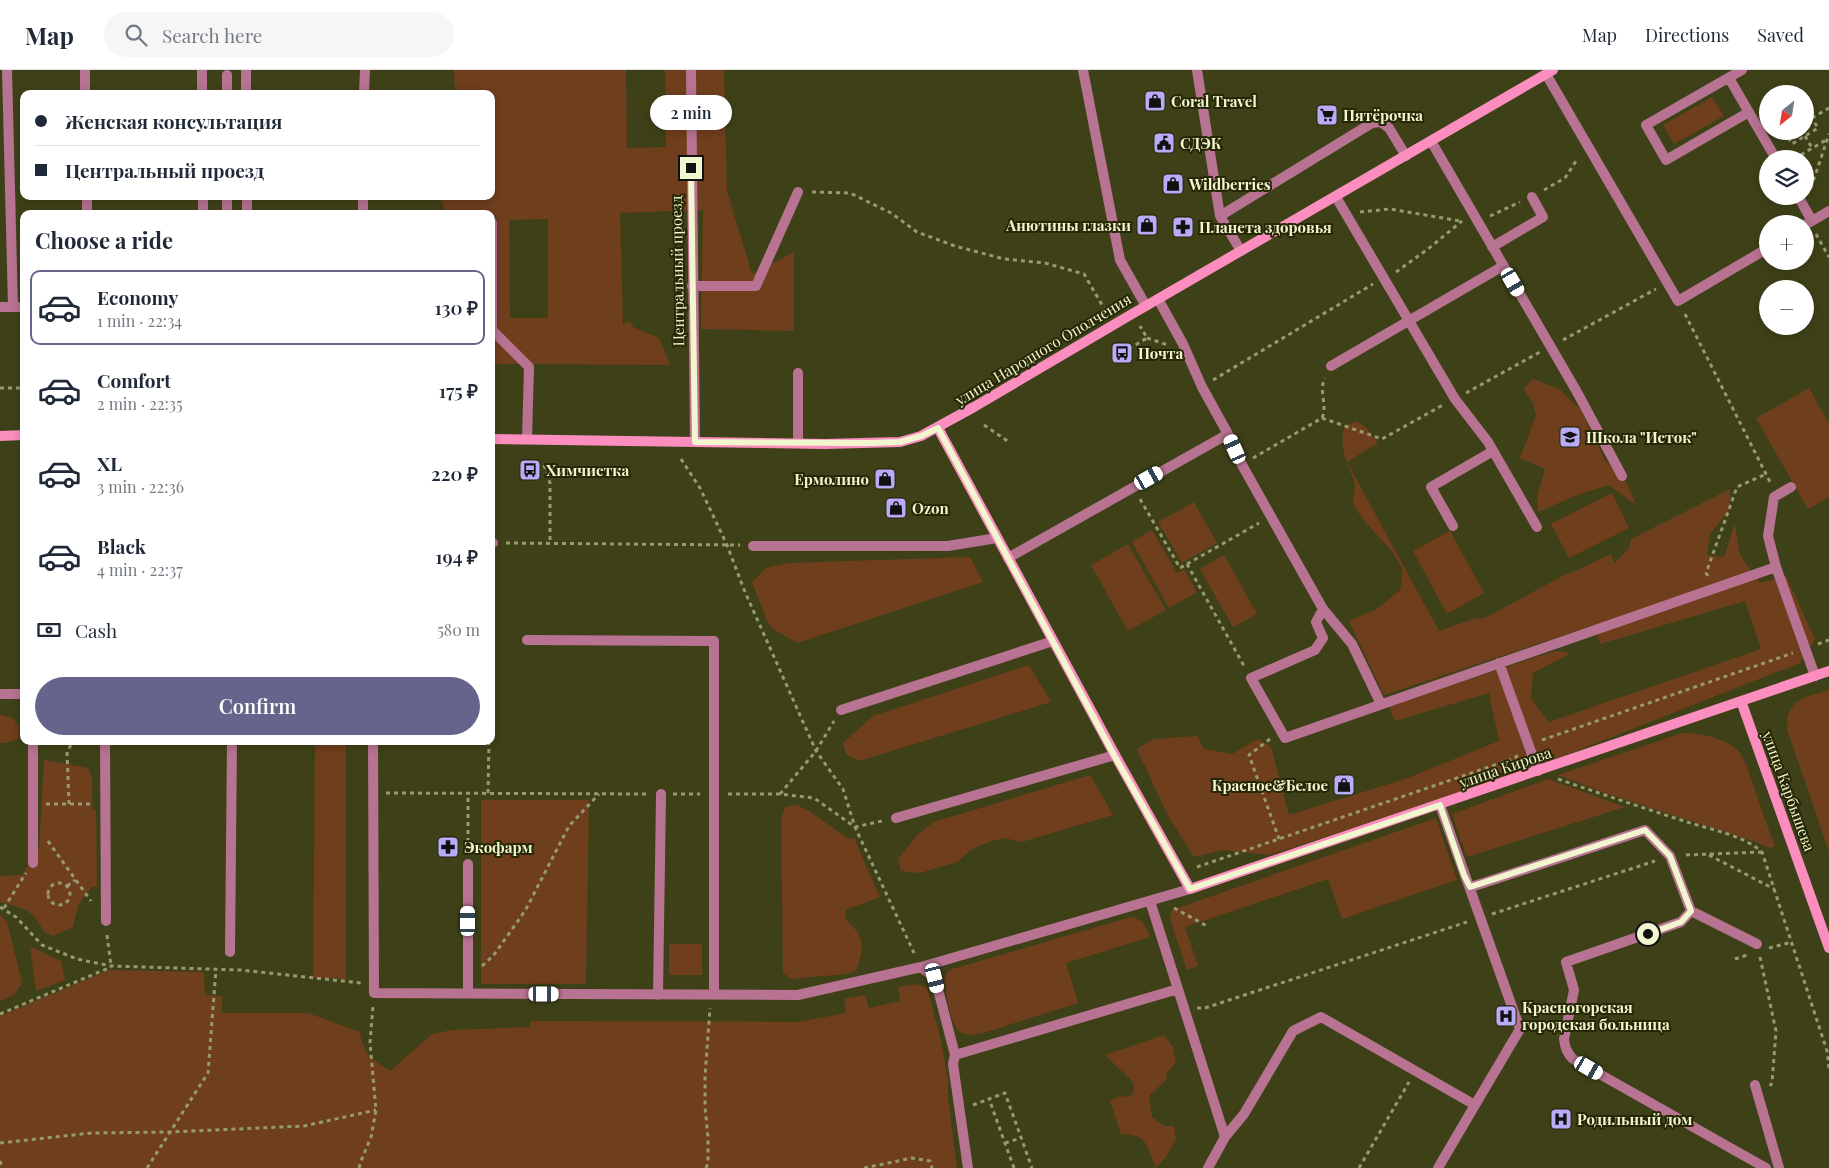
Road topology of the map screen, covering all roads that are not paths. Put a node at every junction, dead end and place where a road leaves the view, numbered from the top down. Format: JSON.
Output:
{"nodes":[{"id":1,"x":7,"y":70,"type":"edge"},
{"id":2,"x":85,"y":70,"type":"edge"},
{"id":3,"x":202,"y":70,"type":"edge"},
{"id":4,"x":246,"y":70,"type":"edge"},
{"id":5,"x":364,"y":70,"type":"edge"},
{"id":6,"x":691,"y":70,"type":"edge"},
{"id":7,"x":1084,"y":70,"type":"edge"},
{"id":8,"x":1197,"y":70,"type":"edge"},
{"id":9,"x":1742,"y":70,"type":"edge"},
{"id":10,"x":1549,"y":72,"type":"edge"},
{"id":11,"x":227,"y":75,"type":"dead end"},
{"id":12,"x":1729,"y":78,"type":"junction"},
{"id":13,"x":86,"y":90,"type":"edge"},
{"id":14,"x":202,"y":90,"type":"edge"},
{"id":15,"x":227,"y":90,"type":"edge"},
{"id":16,"x":246,"y":90,"type":"edge"},
{"id":17,"x":364,"y":90,"type":"edge"},
{"id":18,"x":1749,"y":112,"type":"junction"},
{"id":19,"x":1431,"y":141,"type":"junction"},
{"id":20,"x":1771,"y":150,"type":"edge"},
{"id":21,"x":1406,"y":156,"type":"junction"},
{"id":22,"x":798,"y":192,"type":"road end"},
{"id":23,"x":1336,"y":197,"type":"junction"},
{"id":24,"x":1532,"y":197,"type":"road end"},
{"id":25,"x":1829,"y":211,"type":"edge"},
{"id":26,"x":1220,"y":216,"type":"junction"},
{"id":27,"x":1814,"y":220,"type":"edge"},
{"id":28,"x":1492,"y":247,"type":"junction"},
{"id":29,"x":1241,"y":251,"type":"junction"},
{"id":30,"x":1759,"y":253,"type":"edge"},
{"id":31,"x":1503,"y":266,"type":"junction"},
{"id":32,"x":692,"y":286,"type":"junction"},
{"id":33,"x":1158,"y":299,"type":"junction"},
{"id":34,"x":1146,"y":306,"type":"junction"},
{"id":35,"x":0,"y":307,"type":"edge"},
{"id":36,"x":18,"y":307,"type":"edge"},
{"id":37,"x":1409,"y":321,"type":"junction"},
{"id":38,"x":495,"y":333,"type":"edge"},
{"id":39,"x":1330,"y":366,"type":"road end"},
{"id":40,"x":798,"y":373,"type":"dead end"},
{"id":41,"x":938,"y":428,"type":"junction"},
{"id":42,"x":1228,"y":434,"type":"junction"},
{"id":43,"x":20,"y":435,"type":"edge"},
{"id":44,"x":0,"y":436,"type":"edge"},
{"id":45,"x":495,"y":439,"type":"edge"},
{"id":46,"x":527,"y":439,"type":"junction"},
{"id":47,"x":695,"y":442,"type":"junction"},
{"id":48,"x":798,"y":444,"type":"junction"},
{"id":49,"x":1493,"y":451,"type":"junction"},
{"id":50,"x":1622,"y":476,"type":"dead end"},
{"id":51,"x":1791,"y":487,"type":"dead end"},
{"id":52,"x":1453,"y":526,"type":"dead end"},
{"id":53,"x":1537,"y":527,"type":"dead end"},
{"id":54,"x":997,"y":538,"type":"junction"},
{"id":55,"x":753,"y":546,"type":"road end"},
{"id":56,"x":1008,"y":558,"type":"junction"},
{"id":57,"x":1776,"y":567,"type":"junction"},
{"id":58,"x":1323,"y":609,"type":"junction"},
{"id":59,"x":527,"y":640,"type":"dead end"},
{"id":60,"x":1053,"y":641,"type":"junction"},
{"id":61,"x":1499,"y":663,"type":"junction"},
{"id":62,"x":1829,"y":671,"type":"edge"},
{"id":63,"x":1815,"y":676,"type":"junction"},
{"id":64,"x":0,"y":694,"type":"edge"},
{"id":65,"x":20,"y":694,"type":"edge"},
{"id":66,"x":1741,"y":702,"type":"junction"},
{"id":67,"x":1381,"y":704,"type":"junction"},
{"id":68,"x":841,"y":710,"type":"road end"},
{"id":69,"x":33,"y":745,"type":"edge"},
{"id":70,"x":105,"y":745,"type":"edge"},
{"id":71,"x":232,"y":745,"type":"edge"},
{"id":72,"x":372,"y":745,"type":"edge"},
{"id":73,"x":1114,"y":755,"type":"junction"},
{"id":74,"x":1538,"y":771,"type":"junction"},
{"id":75,"x":661,"y":794,"type":"road end"},
{"id":76,"x":1440,"y":805,"type":"junction"},
{"id":77,"x":896,"y":818,"type":"road end"},
{"id":78,"x":33,"y":863,"type":"road end"},
{"id":79,"x":468,"y":864,"type":"road end"},
{"id":80,"x":1470,"y":887,"type":"junction"},
{"id":81,"x":1190,"y":889,"type":"junction"},
{"id":82,"x":1150,"y":901,"type":"junction"},
{"id":83,"x":1691,"y":911,"type":"junction"},
{"id":84,"x":106,"y":921,"type":"road end"},
{"id":85,"x":1757,"y":944,"type":"road end"},
{"id":86,"x":1829,"y":948,"type":"edge"},
{"id":87,"x":230,"y":952,"type":"dead end"},
{"id":88,"x":921,"y":967,"type":"junction"},
{"id":89,"x":1178,"y":989,"type":"junction"},
{"id":90,"x":468,"y":994,"type":"junction"},
{"id":91,"x":658,"y":995,"type":"junction"},
{"id":92,"x":714,"y":995,"type":"junction"},
{"id":93,"x":955,"y":1055,"type":"junction"},
{"id":94,"x":1756,"y":1089,"type":"road end"},
{"id":95,"x":1475,"y":1105,"type":"junction"},
{"id":96,"x":1226,"y":1138,"type":"junction"},
{"id":97,"x":968,"y":1168,"type":"edge"},
{"id":98,"x":1208,"y":1168,"type":"edge"},
{"id":99,"x":1438,"y":1168,"type":"edge"},
{"id":100,"x":1766,"y":1168,"type":"edge"},
{"id":101,"x":1779,"y":1168,"type":"edge"}],
"edges":[{"from":1,"to":36,"type":"street"},
{"from":2,"to":13,"type":"street"},
{"from":3,"to":14,"type":"street"},
{"from":4,"to":16,"type":"street"},
{"from":5,"to":17,"type":"street"},
{"from":6,"to":32,"type":"street","name":"Центральный проезд"},
{"from":7,"to":34,"type":"street"},
{"from":8,"to":26,"type":"street"},
{"from":9,"to":12,"type":"street"},
{"from":10,"to":19,"type":"street","name":"улица Народного Ополчения"},
{"from":10,"to":30,"type":"street"},
{"from":11,"to":15,"type":"street"},
{"from":12,"to":18,"type":"street"},
{"from":12,"to":18,"type":"street"},
{"from":18,"to":20,"type":"street"},
{"from":19,"to":21,"type":"street","name":"улица Народного Ополчения"},
{"from":19,"to":28,"type":"street"},
{"from":21,"to":23,"type":"street","name":"улица Народного Ополчения"},
{"from":21,"to":26,"type":"street"},
{"from":22,"to":32,"type":"street"},
{"from":23,"to":29,"type":"street","name":"улица Народного Ополчения"},
{"from":23,"to":37,"type":"street"},
{"from":24,"to":28,"type":"street"},
{"from":25,"to":27,"type":"street"},
{"from":26,"to":29,"type":"street"},
{"from":28,"to":31,"type":"street"},
{"from":29,"to":33,"type":"street","name":"улица Народного Ополчения"},
{"from":31,"to":37,"type":"street"},
{"from":31,"to":50,"type":"street"},
{"from":32,"to":47,"type":"street","name":"Центральный проезд"},
{"from":33,"to":34,"type":"street","name":"улица Народного Ополчения"},
{"from":33,"to":42,"type":"street"},
{"from":34,"to":41,"type":"street","name":"улица Народного Ополчения"},
{"from":35,"to":36,"type":"street"},
{"from":37,"to":39,"type":"street"},
{"from":37,"to":49,"type":"street"},
{"from":38,"to":46,"type":"street"},
{"from":40,"to":48,"type":"street"},
{"from":41,"to":48,"type":"street","name":"улица Народного Ополчения"},
{"from":41,"to":54,"type":"street"},
{"from":42,"to":56,"type":"street"},
{"from":42,"to":58,"type":"street"},
{"from":43,"to":44,"type":"street"},
{"from":45,"to":46,"type":"street","name":"улица Народного Ополчения"},
{"from":46,"to":47,"type":"street","name":"улица Народного Ополчения"},
{"from":47,"to":48,"type":"street","name":"улица Народного Ополчения"},
{"from":49,"to":52,"type":"street"},
{"from":49,"to":53,"type":"street"},
{"from":51,"to":57,"type":"street"},
{"from":54,"to":55,"type":"street"},
{"from":54,"to":56,"type":"street"},
{"from":56,"to":60,"type":"street"},
{"from":57,"to":61,"type":"street"},
{"from":57,"to":63,"type":"street"},
{"from":58,"to":67,"type":"street"},
{"from":58,"to":67,"type":"street"},
{"from":59,"to":92,"type":"street"},
{"from":60,"to":68,"type":"street"},
{"from":60,"to":73,"type":"street"},
{"from":61,"to":67,"type":"street"},
{"from":61,"to":74,"type":"street"},
{"from":62,"to":63,"type":"street","name":"улица Кирова"},
{"from":63,"to":66,"type":"street","name":"улица Кирова"},
{"from":64,"to":65,"type":"street"},
{"from":66,"to":74,"type":"street","name":"улица Кирова"},
{"from":66,"to":86,"type":"street","name":"улица Карбышева"},
{"from":69,"to":78,"type":"street"},
{"from":70,"to":84,"type":"street"},
{"from":71,"to":87,"type":"street"},
{"from":72,"to":90,"type":"street"},
{"from":73,"to":77,"type":"street"},
{"from":73,"to":81,"type":"street"},
{"from":74,"to":76,"type":"street","name":"улица Кирова"},
{"from":75,"to":91,"type":"street"},
{"from":76,"to":80,"type":"street"},
{"from":76,"to":81,"type":"street","name":"улица Кирова"},
{"from":79,"to":90,"type":"street"},
{"from":80,"to":83,"type":"street"},
{"from":80,"to":95,"type":"street"},
{"from":81,"to":82,"type":"street"},
{"from":82,"to":88,"type":"street"},
{"from":82,"to":89,"type":"street"},
{"from":83,"to":85,"type":"street"},
{"from":83,"to":100,"type":"street"},
{"from":88,"to":92,"type":"street"},
{"from":88,"to":93,"type":"street"},
{"from":89,"to":93,"type":"street"},
{"from":89,"to":96,"type":"street"},
{"from":90,"to":91,"type":"street"},
{"from":91,"to":92,"type":"street"},
{"from":93,"to":97,"type":"street"},
{"from":94,"to":101,"type":"street"},
{"from":95,"to":96,"type":"street"},
{"from":95,"to":99,"type":"street"},
{"from":96,"to":98,"type":"street"}]}
